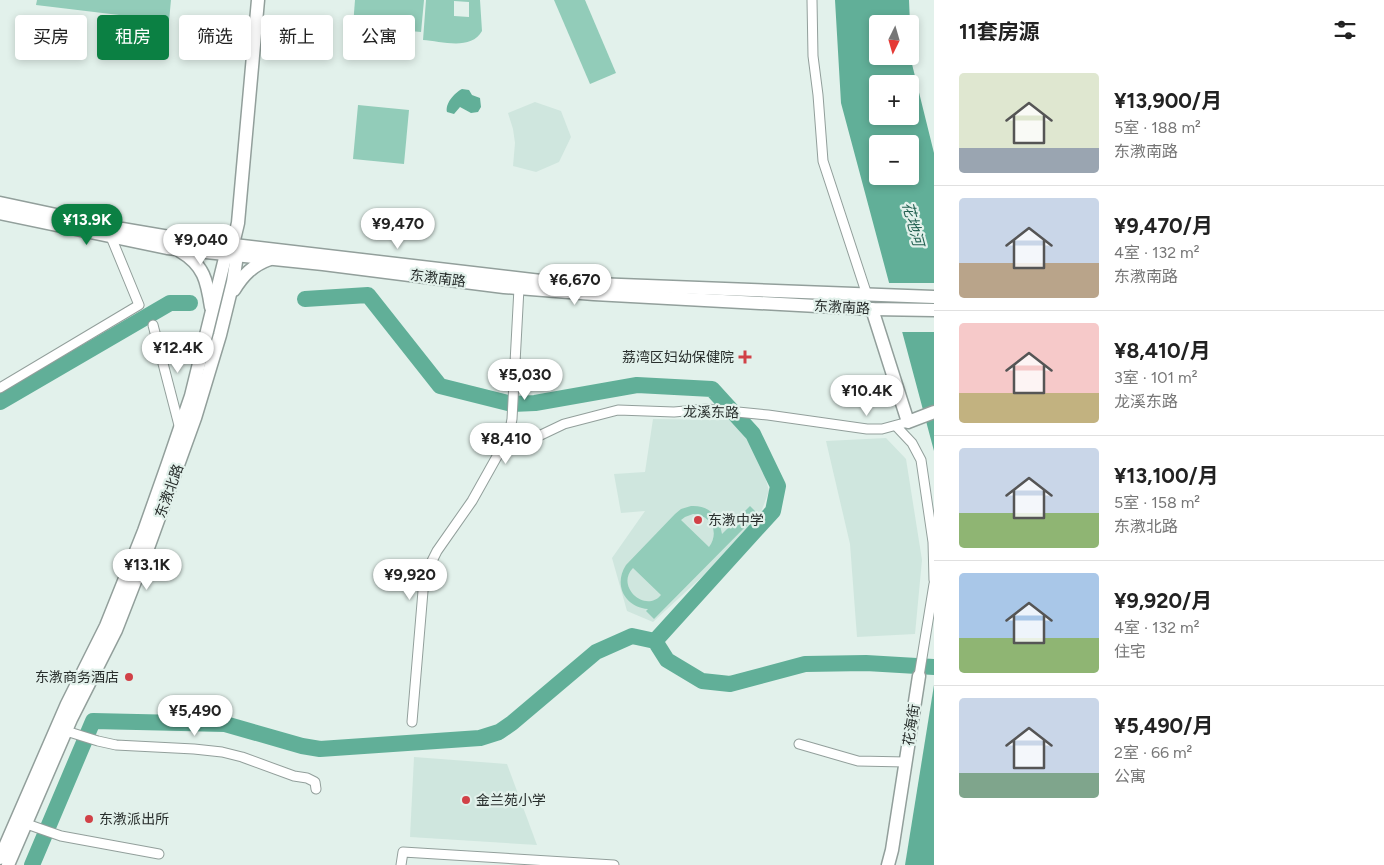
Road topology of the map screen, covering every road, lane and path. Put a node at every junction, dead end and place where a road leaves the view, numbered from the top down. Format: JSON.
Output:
{"nodes":[{"id":1,"x":258,"y":0,"type":"edge"},
{"id":2,"x":805,"y":0,"type":"edge"},
{"id":3,"x":812,"y":0,"type":"edge"},
{"id":4,"x":812,"y":19,"type":"junction"},
{"id":5,"x":0,"y":203,"type":"edge"},
{"id":6,"x":0,"y":213,"type":"edge"},
{"id":7,"x":110,"y":237,"type":"junction"},
{"id":8,"x":178,"y":250,"type":"junction"},
{"id":9,"x":232,"y":251,"type":"junction"},
{"id":10,"x":273,"y":258,"type":"junction"},
{"id":11,"x":519,"y":288,"type":"junction"},
{"id":12,"x":872,"y":296,"type":"junction"},
{"id":13,"x":230,"y":297,"type":"junction"},
{"id":14,"x":934,"y":297,"type":"edge"},
{"id":15,"x":876,"y":309,"type":"junction"},
{"id":16,"x":934,"y":310,"type":"edge"},
{"id":17,"x":212,"y":312,"type":"junction"},
{"id":18,"x":153,"y":325,"type":"dead end"},
{"id":19,"x":0,"y":388,"type":"edge"},
{"id":20,"x":934,"y":412,"type":"edge"},
{"id":21,"x":908,"y":422,"type":"junction"},
{"id":22,"x":180,"y":430,"type":"junction"},
{"id":23,"x":509,"y":435,"type":"junction"},
{"id":24,"x":934,"y":580,"type":"edge"},
{"id":25,"x":934,"y":584,"type":"edge"},
{"id":26,"x":919,"y":676,"type":"joint"},
{"id":27,"x":412,"y":722,"type":"dead end"},
{"id":28,"x":66,"y":730,"type":"junction"},
{"id":29,"x":799,"y":744,"type":"dead end"},
{"id":30,"x":906,"y":762,"type":"junction"},
{"id":31,"x":316,"y":789,"type":"dead end"},
{"id":32,"x":21,"y":821,"type":"junction"},
{"id":33,"x":159,"y":854,"type":"dead end"},
{"id":34,"x":0,"y":858,"type":"edge"},
{"id":35,"x":8,"y":865,"type":"edge"},
{"id":36,"x":402,"y":865,"type":"edge"},
{"id":37,"x":614,"y":865,"type":"edge"},
{"id":38,"x":888,"y":865,"type":"edge"}],
"edges":[{"from":1,"to":9,"type":"street","name":"东漖北路"},
{"from":2,"to":4,"type":"street"},
{"from":3,"to":4,"type":"street"},
{"from":4,"to":12,"type":"street"},
{"from":5,"to":9,"type":"street","name":"东漖南路"},
{"from":6,"to":7,"type":"street","name":"东漖南路"},
{"from":7,"to":8,"type":"street","name":"东漖南路"},
{"from":7,"to":19,"type":"street"},
{"from":8,"to":9,"type":"street","name":"东漖南路"},
{"from":8,"to":17,"type":"street"},
{"from":9,"to":10,"type":"street","name":"东漖南路"},
{"from":9,"to":12,"type":"street","name":"东漖南路"},
{"from":9,"to":13,"type":"street","name":"东漖北路"},
{"from":9,"to":17,"type":"street","name":"东漖北路"},
{"from":10,"to":11,"type":"street","name":"东漖南路"},
{"from":10,"to":13,"type":"street"},
{"from":11,"to":15,"type":"street","name":"东漖南路"},
{"from":11,"to":23,"type":"street"},
{"from":12,"to":14,"type":"street","name":"东漖南路"},
{"from":13,"to":28,"type":"street","name":"东漖北路"},
{"from":15,"to":16,"type":"street","name":"东漖南路"},
{"from":15,"to":21,"type":"street"},
{"from":17,"to":22,"type":"street","name":"东漖北路"},
{"from":18,"to":22,"type":"street"},
{"from":20,"to":21,"type":"street"},
{"from":21,"to":23,"type":"street","name":"龙溪东路"},
{"from":21,"to":24,"type":"street"},
{"from":22,"to":32,"type":"street","name":"东漖北路"},
{"from":23,"to":27,"type":"street"},
{"from":25,"to":26,"type":"street","name":"花海街"},
{"from":26,"to":30,"type":"street","name":"花海街"},
{"from":28,"to":31,"type":"street"},
{"from":28,"to":32,"type":"street","name":"东漖北路"},
{"from":29,"to":30,"type":"street"},
{"from":30,"to":38,"type":"street","name":"花海街"},
{"from":32,"to":33,"type":"street"},
{"from":32,"to":34,"type":"street","name":"东漖北路"},
{"from":32,"to":35,"type":"street","name":"东漖北路"},
{"from":36,"to":37,"type":"street"}]}
